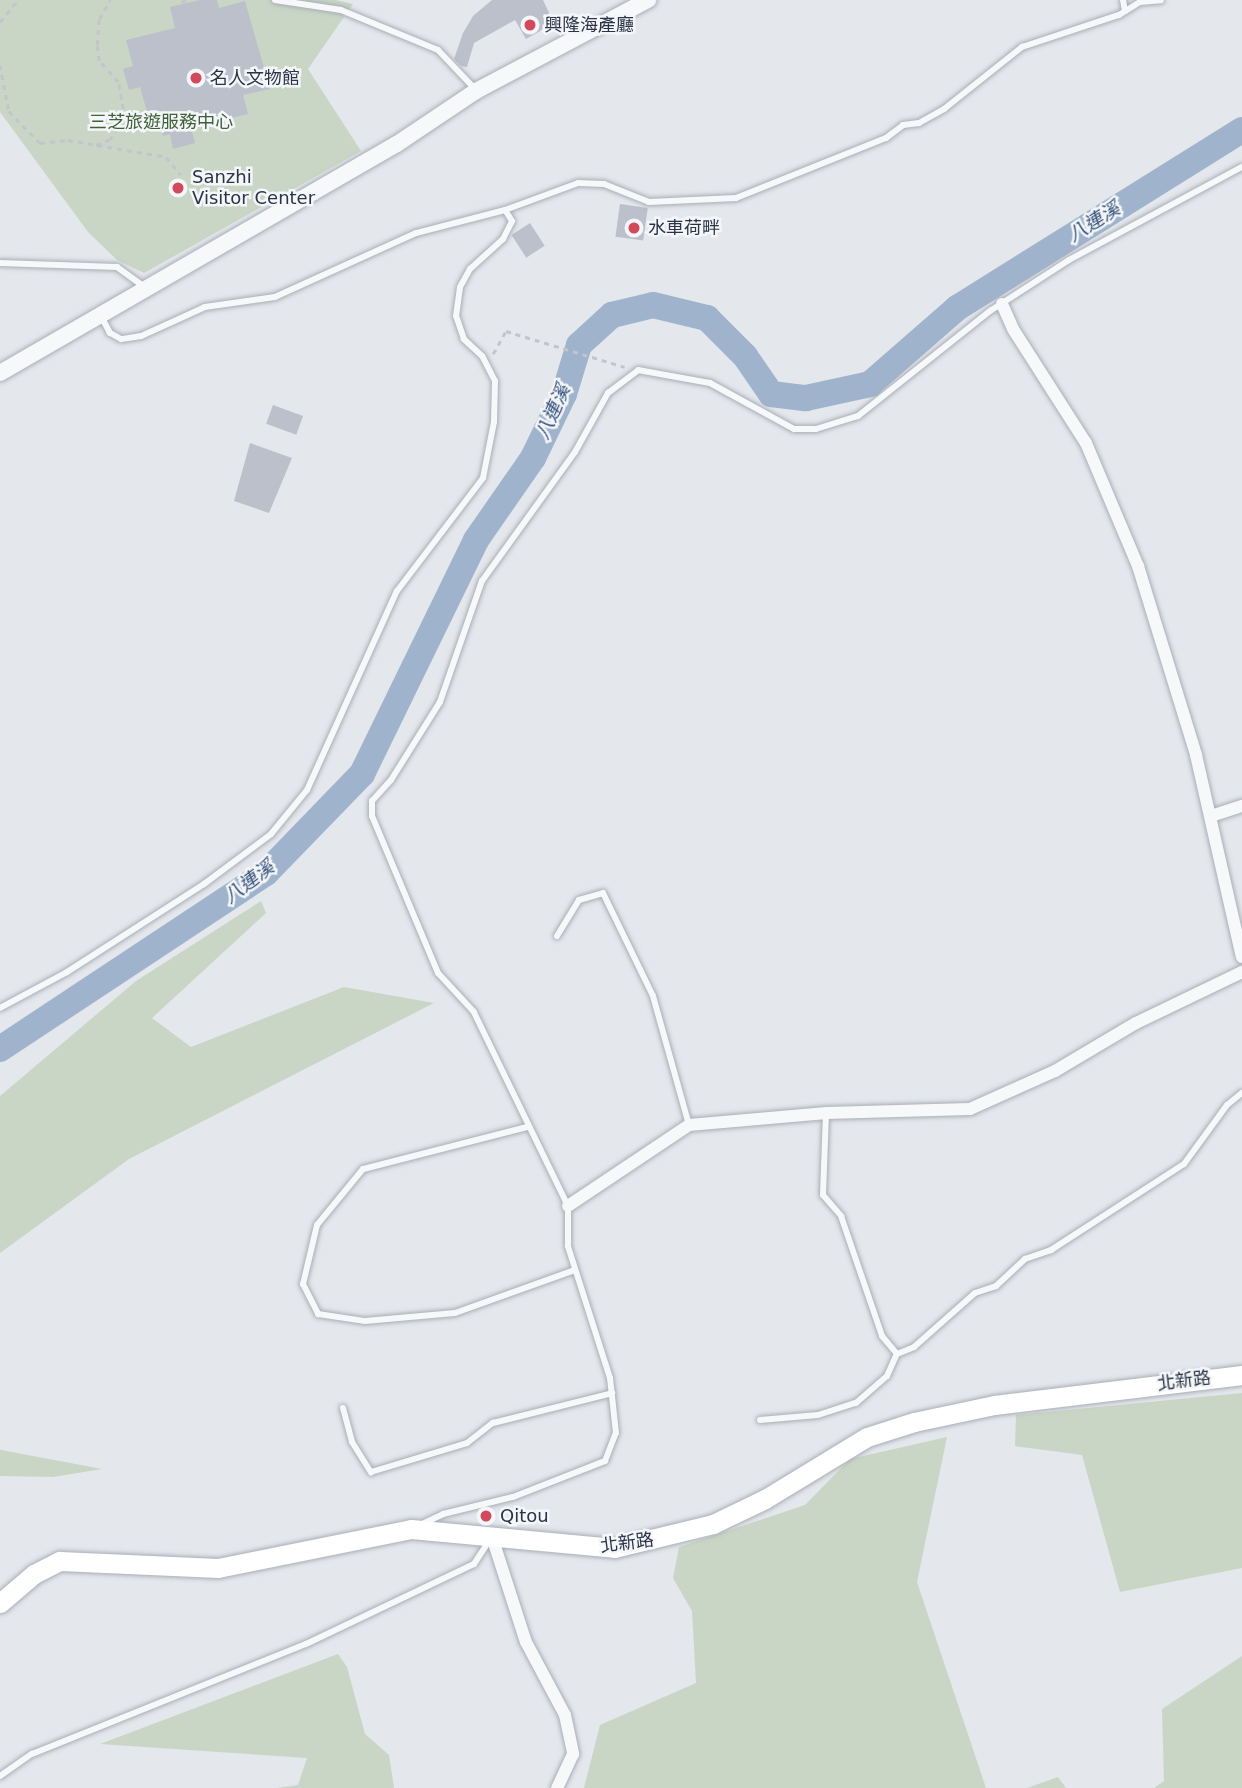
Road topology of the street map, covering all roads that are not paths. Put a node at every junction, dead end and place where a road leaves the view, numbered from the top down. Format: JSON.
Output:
{"nodes":[{"id":1,"x":275,"y":0,"type":"edge"},
{"id":2,"x":648,"y":0,"type":"edge"},
{"id":3,"x":1123,"y":0,"type":"edge"},
{"id":4,"x":1161,"y":0,"type":"edge"},
{"id":5,"x":1125,"y":12,"type":"junction"},
{"id":6,"x":476,"y":91,"type":"junction"},
{"id":7,"x":1242,"y":167,"type":"edge"},
{"id":8,"x":505,"y":210,"type":"junction"},
{"id":9,"x":0,"y":263,"type":"edge"},
{"id":10,"x":145,"y":287,"type":"junction"},
{"id":11,"x":1002,"y":304,"type":"junction"},
{"id":12,"x":100,"y":314,"type":"junction"},
{"id":13,"x":0,"y":373,"type":"edge"},
{"id":14,"x":1242,"y":806,"type":"edge"},
{"id":15,"x":1212,"y":816,"type":"junction"},
{"id":16,"x":557,"y":936,"type":"dead end"},
{"id":17,"x":1242,"y":957,"type":"edge"},
{"id":18,"x":1242,"y":972,"type":"edge"},
{"id":19,"x":0,"y":1008,"type":"edge"},
{"id":20,"x":1242,"y":1093,"type":"edge"},
{"id":21,"x":826,"y":1113,"type":"junction"},
{"id":22,"x":689,"y":1125,"type":"junction"},
{"id":23,"x":527,"y":1127,"type":"junction"},
{"id":24,"x":568,"y":1206,"type":"junction"},
{"id":25,"x":575,"y":1270,"type":"junction"},
{"id":26,"x":897,"y":1354,"type":"junction"},
{"id":27,"x":1242,"y":1375,"type":"edge"},
{"id":28,"x":612,"y":1393,"type":"junction"},
{"id":29,"x":343,"y":1408,"type":"dead end"},
{"id":30,"x":760,"y":1420,"type":"dead end"},
{"id":31,"x":411,"y":1529,"type":"junction"},
{"id":32,"x":492,"y":1537,"type":"junction"},
{"id":33,"x":0,"y":1603,"type":"edge"},
{"id":34,"x":0,"y":1776,"type":"edge"},
{"id":35,"x":557,"y":1788,"type":"edge"}],
"edges":[{"from":1,"to":6,"type":"lane"},
{"from":2,"to":6,"type":"street"},
{"from":3,"to":5,"type":"lane"},
{"from":4,"to":5,"type":"lane"},
{"from":5,"to":8,"type":"lane"},
{"from":6,"to":10,"type":"street"},
{"from":7,"to":11,"type":"lane"},
{"from":8,"to":12,"type":"lane"},
{"from":8,"to":19,"type":"lane"},
{"from":9,"to":10,"type":"lane"},
{"from":10,"to":12,"type":"street"},
{"from":11,"to":15,"type":"street"},
{"from":11,"to":23,"type":"lane"},
{"from":12,"to":13,"type":"street"},
{"from":14,"to":15,"type":"street"},
{"from":15,"to":17,"type":"street"},
{"from":16,"to":22,"type":"lane"},
{"from":18,"to":21,"type":"street"},
{"from":20,"to":26,"type":"lane"},
{"from":21,"to":22,"type":"street"},
{"from":21,"to":26,"type":"lane"},
{"from":22,"to":24,"type":"street"},
{"from":23,"to":24,"type":"lane"},
{"from":23,"to":25,"type":"lane"},
{"from":24,"to":25,"type":"lane"},
{"from":25,"to":28,"type":"lane"},
{"from":26,"to":30,"type":"lane"},
{"from":27,"to":32,"type":"main road","name":"北新路"},
{"from":28,"to":29,"type":"lane"},
{"from":28,"to":31,"type":"lane"},
{"from":31,"to":32,"type":"main road","name":"北新路"},
{"from":31,"to":33,"type":"main road","name":"北新路"},
{"from":32,"to":34,"type":"lane"},
{"from":32,"to":35,"type":"street"}]}
